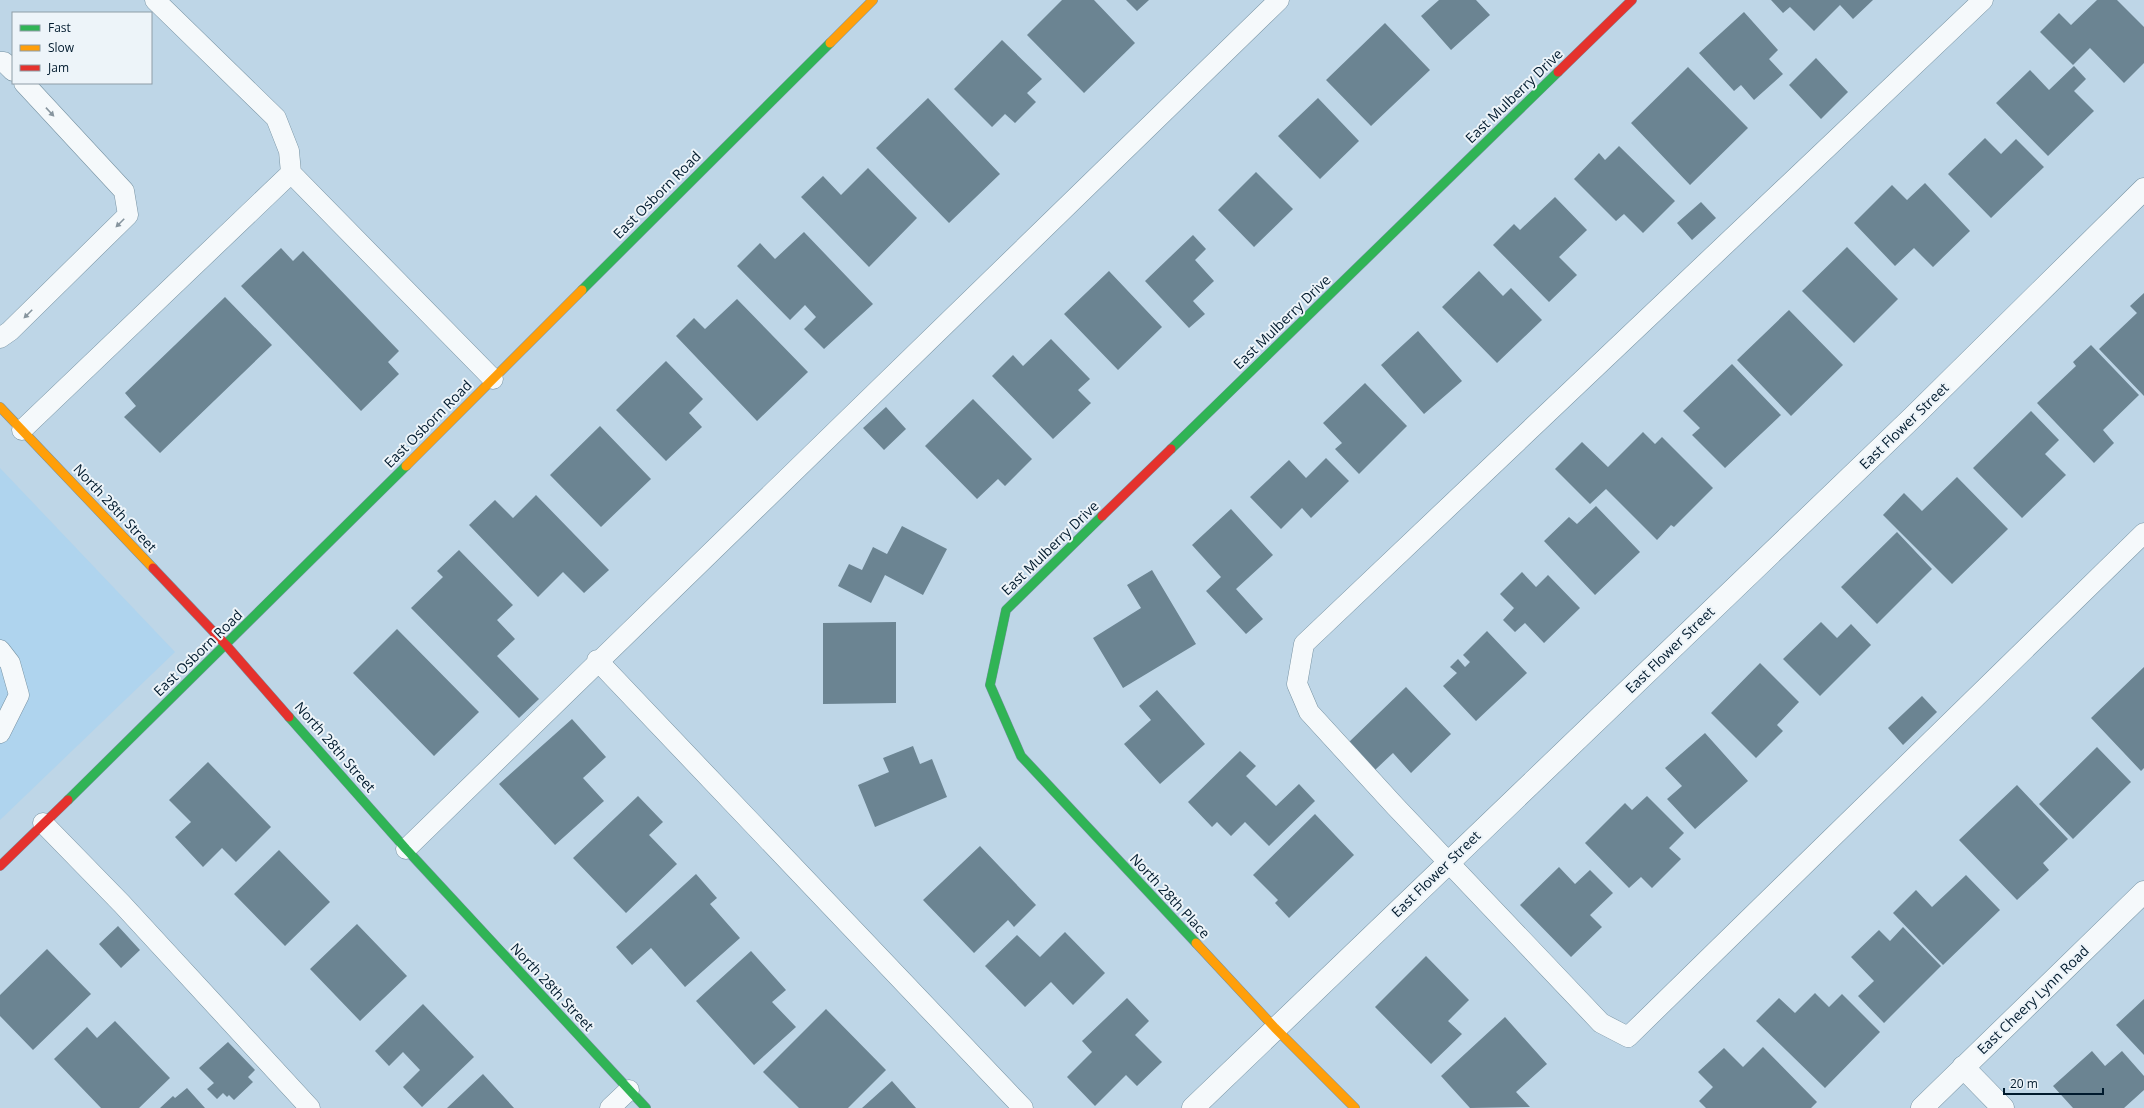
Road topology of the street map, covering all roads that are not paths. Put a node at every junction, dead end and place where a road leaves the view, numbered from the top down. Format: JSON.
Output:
{"nodes":[{"id":1,"x":155,"y":0,"type":"edge"},
{"id":2,"x":873,"y":0,"type":"edge"},
{"id":3,"x":1279,"y":0,"type":"edge"},
{"id":4,"x":1632,"y":0,"type":"edge"},
{"id":5,"x":1983,"y":0,"type":"edge"},
{"id":6,"x":0,"y":62,"type":"edge"},
{"id":7,"x":12,"y":71,"type":"edge"},
{"id":8,"x":25,"y":84,"type":"edge"},
{"id":9,"x":291,"y":173,"type":"junction"},
{"id":10,"x":2144,"y":189,"type":"edge"},
{"id":11,"x":0,"y":338,"type":"edge"},
{"id":12,"x":493,"y":379,"type":"junction"},
{"id":13,"x":0,"y":407,"type":"edge"},
{"id":14,"x":22,"y":430,"type":"junction"},
{"id":15,"x":2144,"y":534,"type":"edge"},
{"id":16,"x":226,"y":645,"type":"junction"},
{"id":17,"x":0,"y":650,"type":"edge"},
{"id":18,"x":597,"y":660,"type":"junction"},
{"id":19,"x":990,"y":685,"type":"joint"},
{"id":20,"x":0,"y":733,"type":"edge"},
{"id":21,"x":43,"y":823,"type":"junction"},
{"id":22,"x":406,"y":849,"type":"junction"},
{"id":23,"x":1449,"y":861,"type":"junction"},
{"id":24,"x":0,"y":866,"type":"edge"},
{"id":25,"x":2144,"y":892,"type":"edge"},
{"id":26,"x":1274,"y":1028,"type":"junction"},
{"id":27,"x":1964,"y":1067,"type":"junction"},
{"id":28,"x":629,"y":1090,"type":"junction"},
{"id":29,"x":310,"y":1108,"type":"edge"},
{"id":30,"x":610,"y":1108,"type":"edge"},
{"id":31,"x":646,"y":1108,"type":"edge"},
{"id":32,"x":1023,"y":1108,"type":"edge"},
{"id":33,"x":1193,"y":1108,"type":"edge"},
{"id":34,"x":1355,"y":1108,"type":"edge"},
{"id":35,"x":1922,"y":1108,"type":"edge"},
{"id":36,"x":2003,"y":1108,"type":"edge"}],
"edges":[{"from":1,"to":9,"type":"lane"},
{"from":2,"to":12,"type":"street","name":"East Osborn Road"},
{"from":3,"to":18,"type":"lane"},
{"from":4,"to":19,"type":"street","name":"East Mulberry Drive"},
{"from":5,"to":23,"type":"lane"},
{"from":6,"to":7,"type":"lane"},
{"from":8,"to":11,"type":"lane","one_way":true},
{"from":9,"to":12,"type":"lane"},
{"from":9,"to":14,"type":"lane"},
{"from":10,"to":23,"type":"street","name":"East Flower Street"},
{"from":12,"to":16,"type":"street","name":"East Osborn Road"},
{"from":13,"to":14,"type":"street","name":"North 28th Street"},
{"from":14,"to":16,"type":"street","name":"North 28th Street"},
{"from":15,"to":23,"type":"lane"},
{"from":16,"to":21,"type":"street","name":"East Osborn Road"},
{"from":16,"to":22,"type":"street","name":"North 28th Street"},
{"from":17,"to":20,"type":"lane"},
{"from":18,"to":22,"type":"lane"},
{"from":18,"to":32,"type":"lane"},
{"from":19,"to":26,"type":"street","name":"North 28th Place"},
{"from":21,"to":24,"type":"street","name":"East Osborn Road"},
{"from":21,"to":29,"type":"lane"},
{"from":22,"to":28,"type":"street","name":"North 28th Street"},
{"from":23,"to":26,"type":"street","name":"East Flower Street"},
{"from":25,"to":27,"type":"street","name":"East Cheery Lynn Road"},
{"from":26,"to":33,"type":"street","name":"East Flower Street"},
{"from":26,"to":34,"type":"street","name":"North 28th Place"},
{"from":27,"to":35,"type":"street","name":"East Cheery Lynn Road"},
{"from":27,"to":36,"type":"street"},
{"from":28,"to":30,"type":"lane"},
{"from":28,"to":31,"type":"street","name":"North 28th Street"}]}
